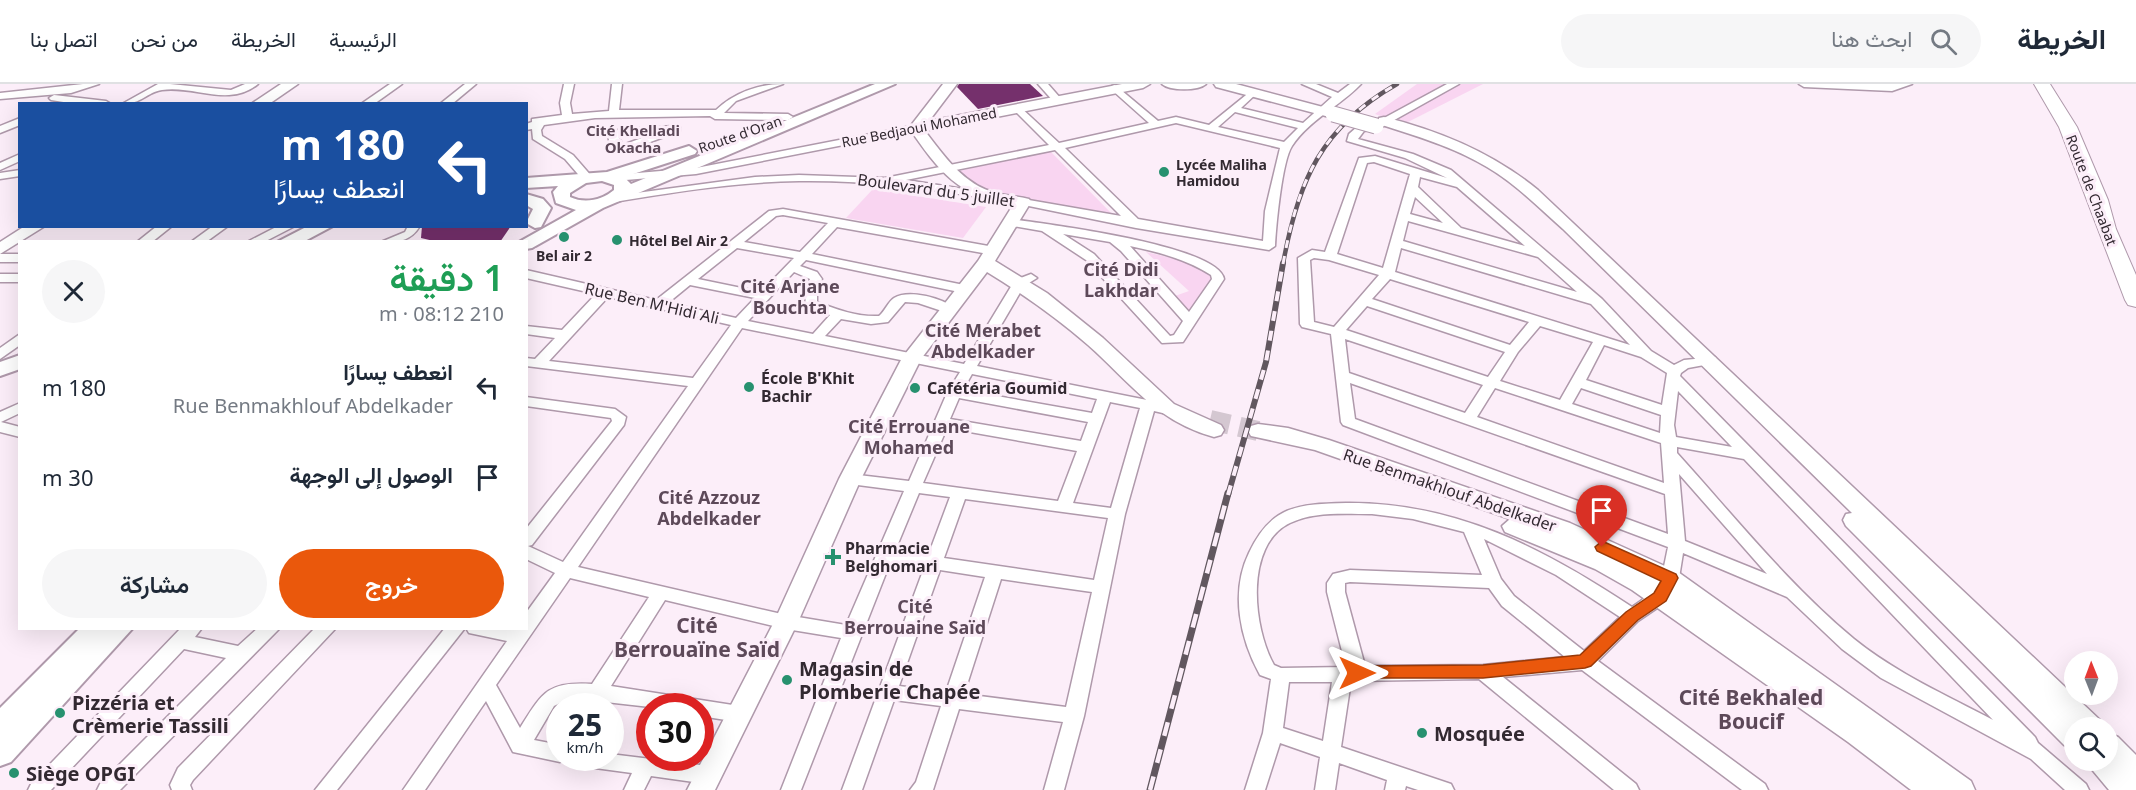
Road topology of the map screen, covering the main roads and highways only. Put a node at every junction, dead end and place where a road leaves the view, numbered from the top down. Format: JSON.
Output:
{"nodes":[{"id":1,"x":870,"y":84,"type":"edge"},
{"id":2,"x":888,"y":84,"type":"edge"},
{"id":3,"x":2042,"y":84,"type":"edge"},
{"id":4,"x":2056,"y":84,"type":"edge"},
{"id":5,"x":610,"y":177,"type":"junction"},
{"id":6,"x":585,"y":178,"type":"junction"},
{"id":7,"x":528,"y":183,"type":"edge"},
{"id":8,"x":528,"y":197,"type":"edge"},
{"id":9,"x":528,"y":198,"type":"edge"},
{"id":10,"x":610,"y":199,"type":"junction"},
{"id":11,"x":563,"y":200,"type":"junction"},
{"id":12,"x":535,"y":223,"type":"junction"},
{"id":13,"x":303,"y":228,"type":"edge"},
{"id":14,"x":320,"y":228,"type":"edge"},
{"id":15,"x":276,"y":240,"type":"edge"},
{"id":16,"x":291,"y":240,"type":"edge"},
{"id":17,"x":515,"y":240,"type":"edge"},
{"id":18,"x":528,"y":243,"type":"edge"},
{"id":19,"x":2136,"y":262,"type":"edge"},
{"id":20,"x":2136,"y":300,"type":"edge"},
{"id":21,"x":10,"y":352,"type":"edge"},
{"id":22,"x":0,"y":370,"type":"edge"},
{"id":23,"x":95,"y":630,"type":"edge"},
{"id":24,"x":118,"y":630,"type":"edge"},
{"id":25,"x":0,"y":727,"type":"edge"},
{"id":26,"x":0,"y":753,"type":"edge"}],
"edges":[{"from":1,"to":5,"type":"main road","name":"Route d'Oran"},
{"from":2,"to":10,"type":"main road","name":"Route d'Oran"},
{"from":3,"to":20,"type":"highway","name":"Route de Chaabat"},
{"from":4,"to":19,"type":"highway","name":"Route de Chaabat"},
{"from":5,"to":6,"type":"main road","name":"Route d'Oran"},
{"from":5,"to":10,"type":"main road"},
{"from":6,"to":7,"type":"main road","name":"Route d'Oran"},
{"from":6,"to":11,"type":"main road"},
{"from":8,"to":11,"type":"main road"},
{"from":9,"to":12,"type":"main road"},
{"from":10,"to":11,"type":"main road"},
{"from":10,"to":18,"type":"main road","name":"Route d'Oran"},
{"from":11,"to":12,"type":"main road"},
{"from":12,"to":17,"type":"main road"},
{"from":13,"to":15,"type":"main road"},
{"from":14,"to":16,"type":"main road"},
{"from":21,"to":22,"type":"main road"},
{"from":23,"to":25,"type":"main road"},
{"from":24,"to":26,"type":"main road"}]}
